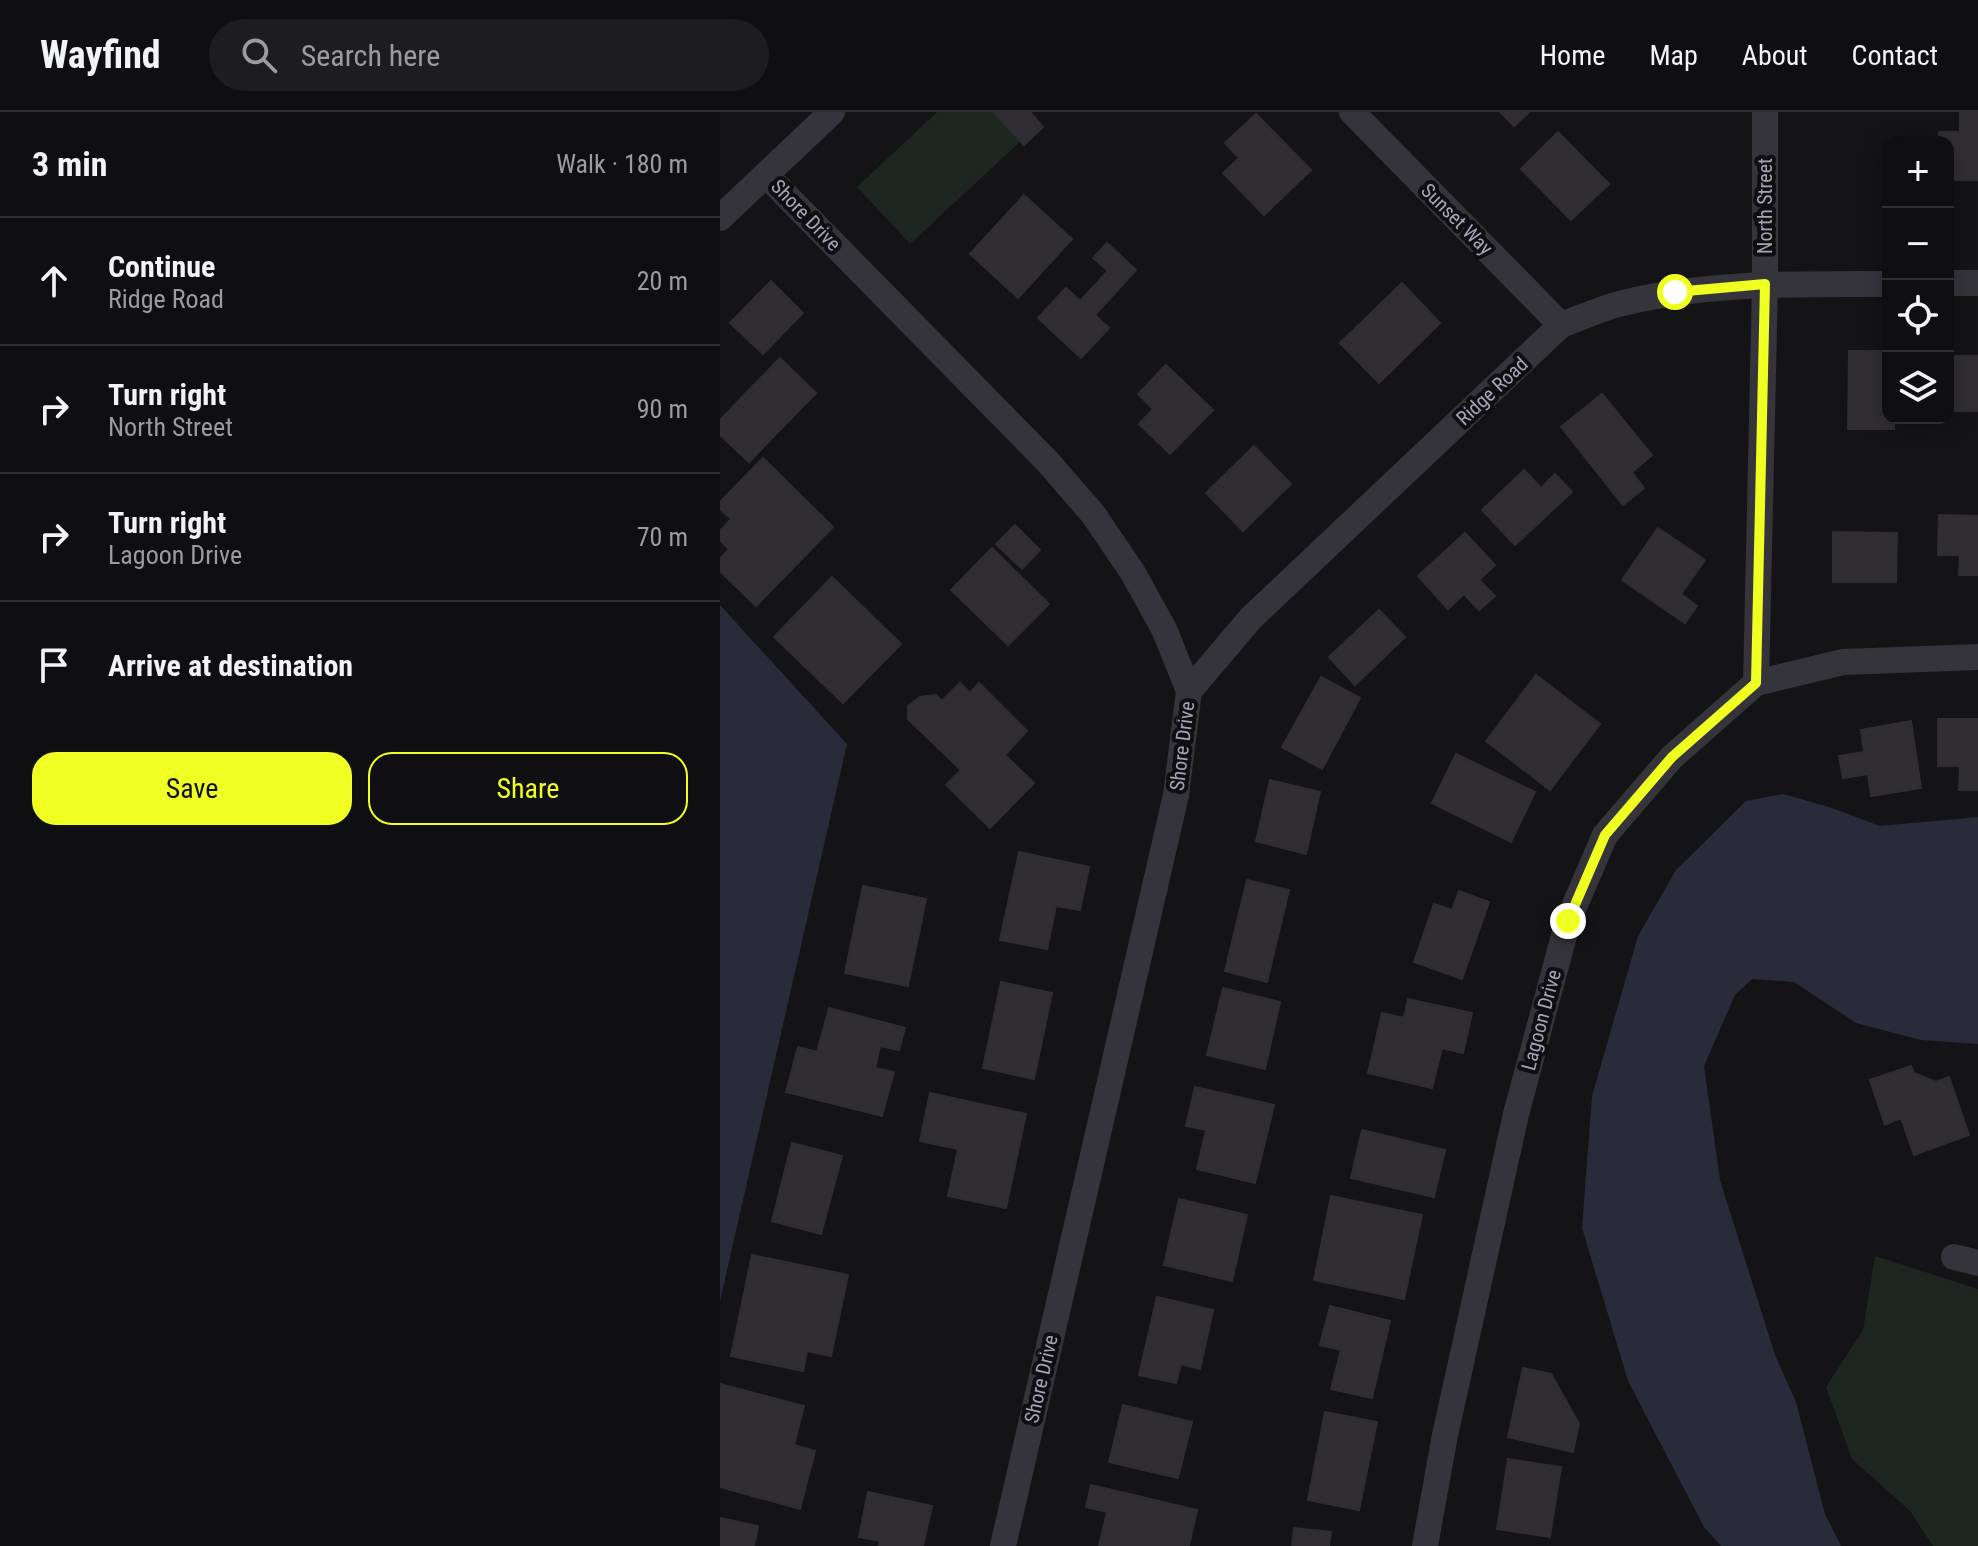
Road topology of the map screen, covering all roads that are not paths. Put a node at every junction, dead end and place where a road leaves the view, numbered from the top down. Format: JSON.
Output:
{"nodes":[{"id":1,"x":832,"y":112,"type":"edge"},
{"id":2,"x":1352,"y":112,"type":"edge"},
{"id":3,"x":1765,"y":112,"type":"edge"},
{"id":4,"x":766,"y":175,"type":"junction"},
{"id":5,"x":720,"y":218,"type":"edge"},
{"id":6,"x":1954,"y":283,"type":"edge"},
{"id":7,"x":1978,"y":283,"type":"edge"},
{"id":8,"x":1765,"y":284,"type":"junction"},
{"id":9,"x":1882,"y":284,"type":"edge"},
{"id":10,"x":1561,"y":325,"type":"junction"},
{"id":11,"x":1978,"y":657,"type":"edge"},
{"id":12,"x":1756,"y":683,"type":"junction"},
{"id":13,"x":1189,"y":691,"type":"junction"},
{"id":14,"x":1003,"y":1546,"type":"edge"},
{"id":15,"x":1425,"y":1546,"type":"edge"}],
"edges":[{"from":1,"to":4,"type":"street","name":"Shore Drive"},
{"from":2,"to":10,"type":"street","name":"Sunset Way"},
{"from":3,"to":8,"type":"street","name":"North Street"},
{"from":4,"to":5,"type":"street"},
{"from":4,"to":13,"type":"street","name":"Shore Drive"},
{"from":6,"to":7,"type":"street"},
{"from":8,"to":9,"type":"street","name":"Ridge Road"},
{"from":8,"to":10,"type":"street","name":"Ridge Road"},
{"from":8,"to":12,"type":"street","name":"North Street"},
{"from":10,"to":13,"type":"street","name":"Ridge Road"},
{"from":11,"to":12,"type":"street","name":"Lagoon Drive"},
{"from":12,"to":15,"type":"street","name":"Lagoon Drive"},
{"from":13,"to":14,"type":"street","name":"Shore Drive"}]}
